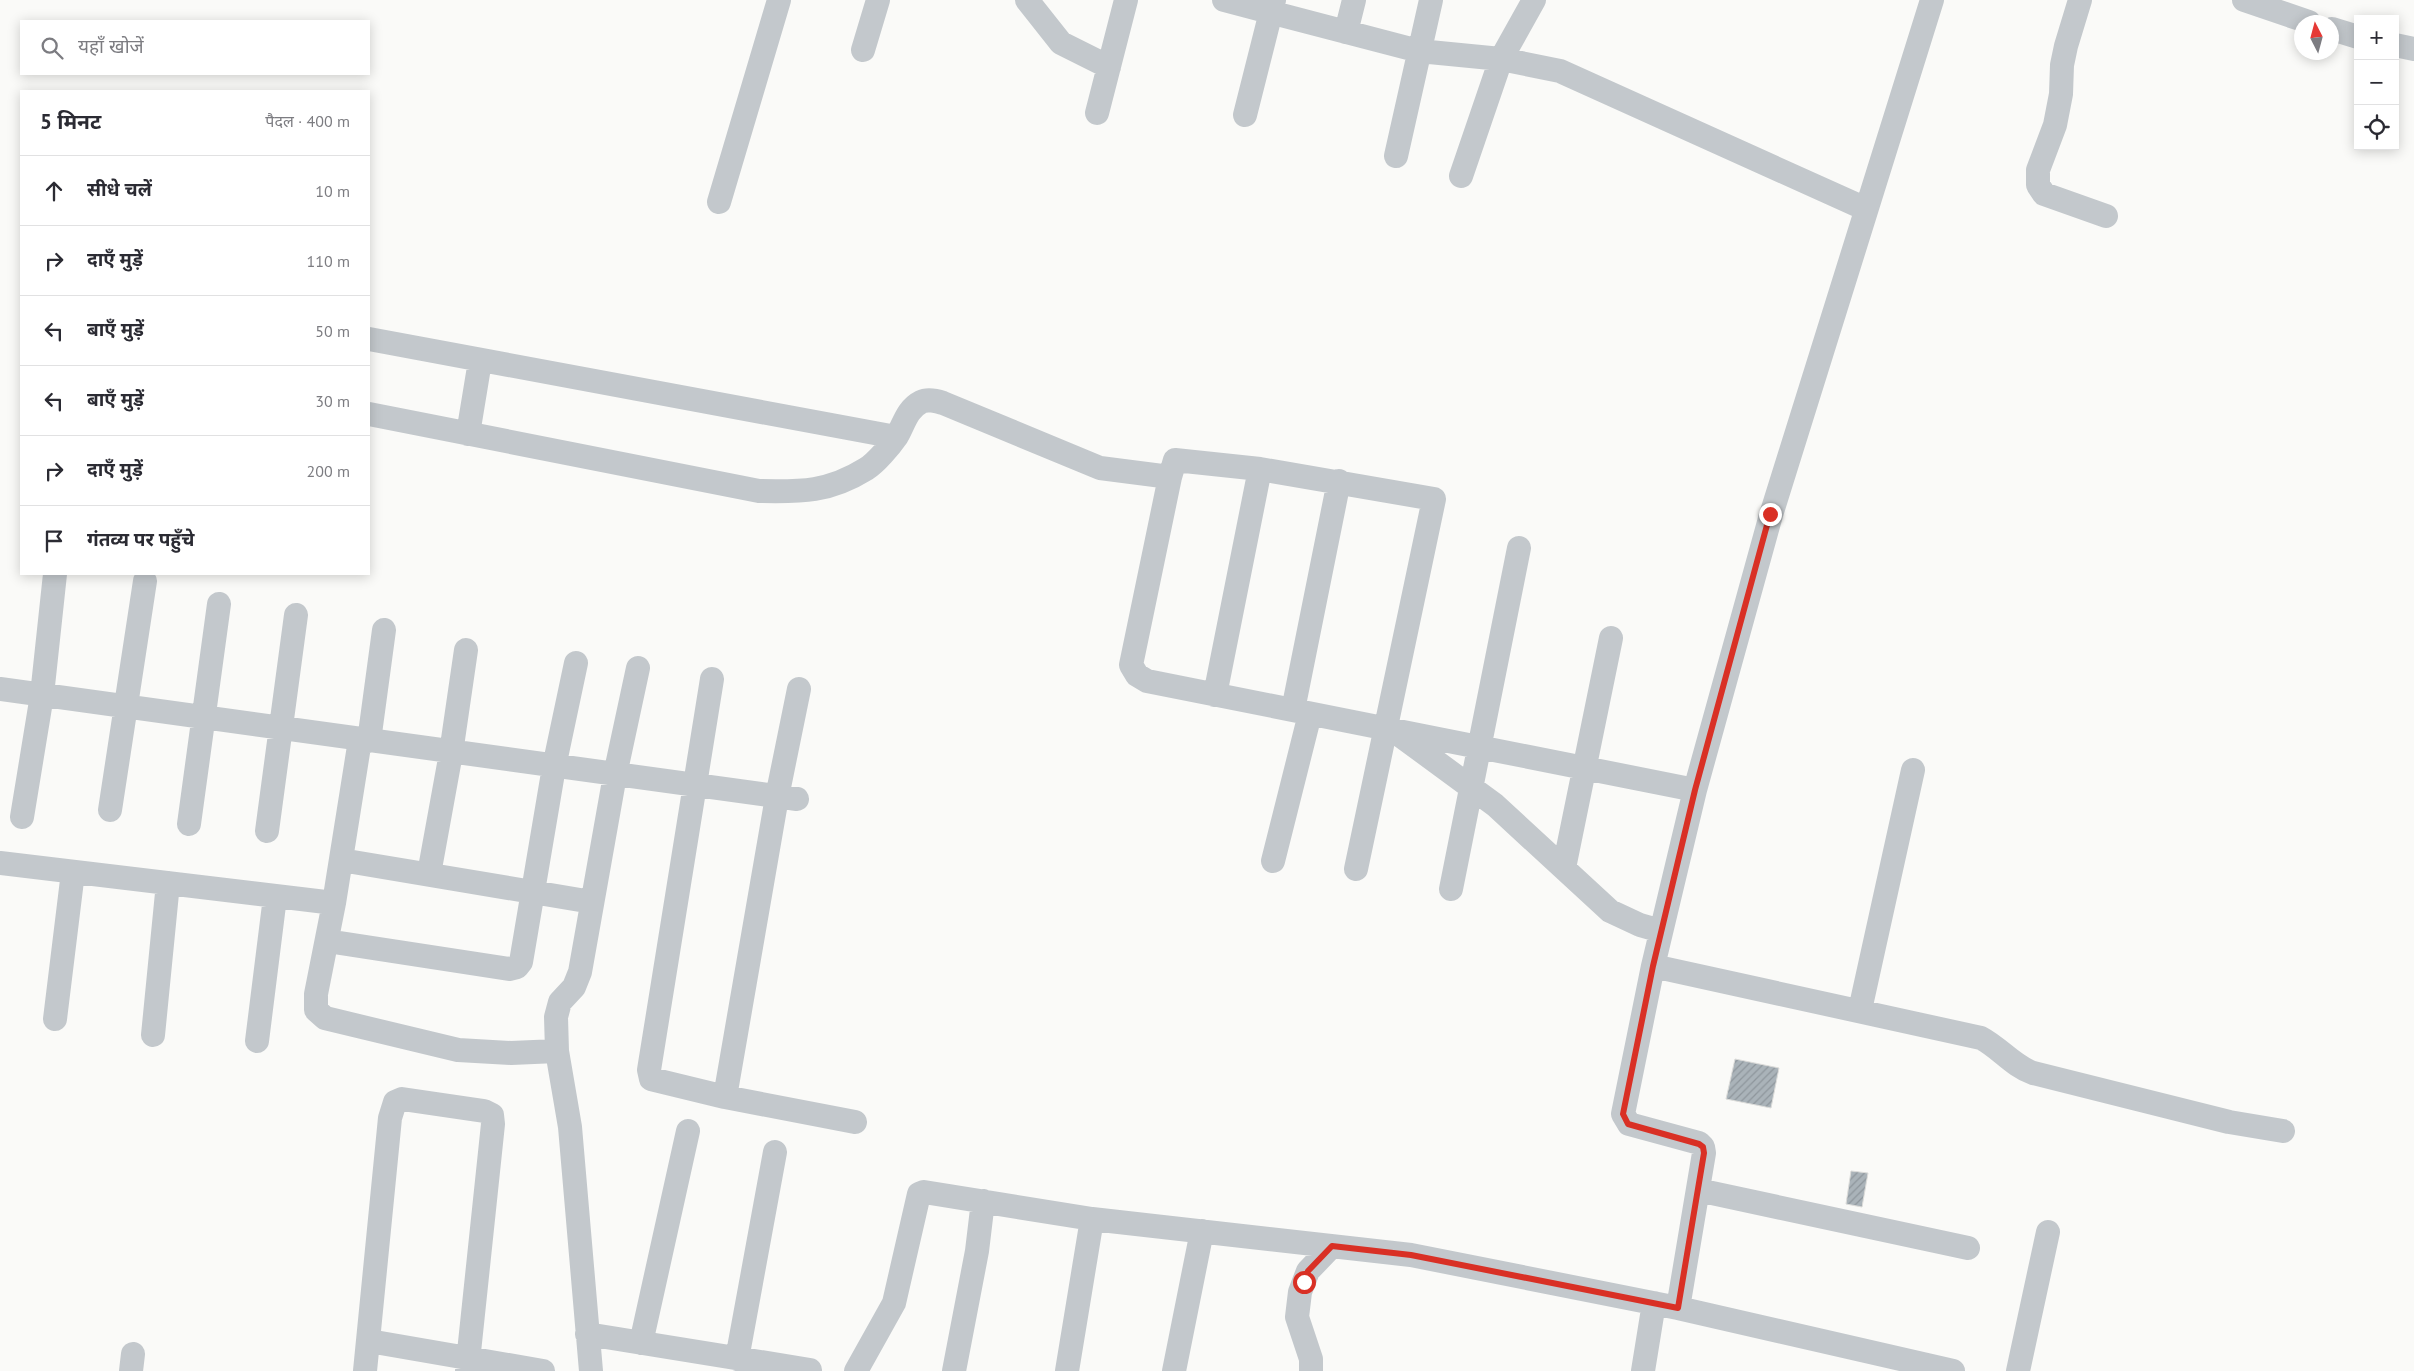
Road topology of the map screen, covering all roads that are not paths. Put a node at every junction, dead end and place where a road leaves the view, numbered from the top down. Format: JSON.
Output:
{"nodes":[{"id":1,"x":779,"y":0,"type":"edge"},
{"id":2,"x":878,"y":0,"type":"edge"},
{"id":3,"x":1027,"y":0,"type":"edge"},
{"id":4,"x":1126,"y":0,"type":"edge"},
{"id":5,"x":1224,"y":0,"type":"edge"},
{"id":6,"x":1354,"y":0,"type":"edge"},
{"id":7,"x":1431,"y":0,"type":"edge"},
{"id":8,"x":1534,"y":0,"type":"edge"},
{"id":9,"x":1932,"y":0,"type":"edge"},
{"id":10,"x":2080,"y":0,"type":"edge"},
{"id":11,"x":2244,"y":0,"type":"edge"},
{"id":12,"x":1272,"y":6,"type":"edge"},
{"id":13,"x":2294,"y":17,"type":"edge"},
{"id":14,"x":2339,"y":31,"type":"edge"},
{"id":15,"x":1346,"y":32,"type":"junction"},
{"id":16,"x":2354,"y":36,"type":"edge"},
{"id":17,"x":2399,"y":46,"type":"edge"},
{"id":18,"x":863,"y":50,"type":"dead end"},
{"id":19,"x":2414,"y":50,"type":"edge"},
{"id":20,"x":1418,"y":51,"type":"junction"},
{"id":21,"x":1500,"y":60,"type":"junction"},
{"id":22,"x":1109,"y":67,"type":"junction"},
{"id":23,"x":1098,"y":113,"type":"dead end"},
{"id":24,"x":1245,"y":115,"type":"dead end"},
{"id":25,"x":1396,"y":156,"type":"dead end"},
{"id":26,"x":1461,"y":176,"type":"dead end"},
{"id":27,"x":719,"y":202,"type":"dead end"},
{"id":28,"x":1866,"y":210,"type":"junction"},
{"id":29,"x":2106,"y":216,"type":"dead end"},
{"id":30,"x":370,"y":339,"type":"edge"},
{"id":31,"x":480,"y":361,"type":"junction"},
{"id":32,"x":370,"y":414,"type":"edge"},
{"id":33,"x":468,"y":434,"type":"junction"},
{"id":34,"x":896,"y":437,"type":"junction"},
{"id":35,"x":1260,"y":468,"type":"junction"},
{"id":36,"x":1170,"y":477,"type":"junction"},
{"id":37,"x":1339,"y":481,"type":"junction"},
{"id":38,"x":1519,"y":548,"type":"dead end"},
{"id":39,"x":55,"y":575,"type":"edge"},
{"id":40,"x":145,"y":581,"type":"dead end"},
{"id":41,"x":219,"y":604,"type":"dead end"},
{"id":42,"x":296,"y":615,"type":"dead end"},
{"id":43,"x":384,"y":630,"type":"dead end"},
{"id":44,"x":1611,"y":638,"type":"dead end"},
{"id":45,"x":466,"y":650,"type":"dead end"},
{"id":46,"x":576,"y":663,"type":"dead end"},
{"id":47,"x":638,"y":668,"type":"dead end"},
{"id":48,"x":712,"y":679,"type":"dead end"},
{"id":49,"x":0,"y":689,"type":"edge"},
{"id":50,"x":799,"y":689,"type":"dead end"},
{"id":51,"x":42,"y":695,"type":"junction"},
{"id":52,"x":1215,"y":695,"type":"junction"},
{"id":53,"x":125,"y":707,"type":"junction"},
{"id":54,"x":1301,"y":712,"type":"junction"},
{"id":55,"x":204,"y":718,"type":"junction"},
{"id":56,"x":280,"y":728,"type":"junction"},
{"id":57,"x":1389,"y":729,"type":"junction"},
{"id":58,"x":365,"y":740,"type":"junction"},
{"id":59,"x":1480,"y":746,"type":"junction"},
{"id":60,"x":450,"y":752,"type":"junction"},
{"id":61,"x":554,"y":767,"type":"junction"},
{"id":62,"x":1584,"y":768,"type":"junction"},
{"id":63,"x":1913,"y":770,"type":"dead end"},
{"id":64,"x":615,"y":775,"type":"junction"},
{"id":65,"x":693,"y":786,"type":"junction"},
{"id":66,"x":1471,"y":788,"type":"junction"},
{"id":67,"x":1695,"y":790,"type":"junction"},
{"id":68,"x":787,"y":798,"type":"junction"},
{"id":69,"x":110,"y":810,"type":"dead end"},
{"id":70,"x":22,"y":817,"type":"dead end"},
{"id":71,"x":189,"y":824,"type":"dead end"},
{"id":72,"x":267,"y":831,"type":"dead end"},
{"id":73,"x":341,"y":860,"type":"junction"},
{"id":74,"x":1273,"y":860,"type":"dead end"},
{"id":75,"x":0,"y":864,"type":"edge"},
{"id":76,"x":1564,"y":868,"type":"junction"},
{"id":77,"x":1356,"y":869,"type":"dead end"},
{"id":78,"x":73,"y":872,"type":"junction"},
{"id":79,"x":428,"y":874,"type":"junction"},
{"id":80,"x":168,"y":883,"type":"junction"},
{"id":81,"x":1451,"y":889,"type":"dead end"},
{"id":82,"x":534,"y":892,"type":"junction"},
{"id":83,"x":275,"y":897,"type":"junction"},
{"id":84,"x":592,"y":902,"type":"junction"},
{"id":85,"x":334,"y":903,"type":"junction"},
{"id":86,"x":1661,"y":931,"type":"junction"},
{"id":87,"x":327,"y":941,"type":"junction"},
{"id":88,"x":1653,"y":966,"type":"junction"},
{"id":89,"x":1860,"y":1010,"type":"junction"},
{"id":90,"x":55,"y":1019,"type":"dead end"},
{"id":91,"x":153,"y":1035,"type":"dead end"},
{"id":92,"x":257,"y":1041,"type":"dead end"},
{"id":93,"x":557,"y":1051,"type":"junction"},
{"id":94,"x":725,"y":1097,"type":"junction"},
{"id":95,"x":855,"y":1122,"type":"dead end"},
{"id":96,"x":688,"y":1131,"type":"dead end"},
{"id":97,"x":2283,"y":1131,"type":"dead end"},
{"id":98,"x":775,"y":1152,"type":"dead end"},
{"id":99,"x":1698,"y":1190,"type":"junction"},
{"id":100,"x":983,"y":1201,"type":"junction"},
{"id":101,"x":1092,"y":1219,"type":"junction"},
{"id":102,"x":1202,"y":1231,"type":"junction"},
{"id":103,"x":2048,"y":1232,"type":"dead end"},
{"id":104,"x":1332,"y":1246,"type":"junction"},
{"id":105,"x":1968,"y":1248,"type":"dead end"},
{"id":106,"x":1654,"y":1303,"type":"junction"},
{"id":107,"x":1678,"y":1308,"type":"junction"},
{"id":108,"x":587,"y":1334,"type":"junction"},
{"id":109,"x":368,"y":1341,"type":"junction"},
{"id":110,"x":641,"y":1343,"type":"junction"},
{"id":111,"x":737,"y":1359,"type":"junction"},
{"id":112,"x":468,"y":1365,"type":"edge"},
{"id":113,"x":810,"y":1370,"type":"edge"},
{"id":114,"x":365,"y":1371,"type":"edge"},
{"id":115,"x":542,"y":1371,"type":"edge"},
{"id":116,"x":590,"y":1371,"type":"edge"},
{"id":117,"x":856,"y":1371,"type":"edge"},
{"id":118,"x":954,"y":1371,"type":"edge"},
{"id":119,"x":1067,"y":1371,"type":"edge"},
{"id":120,"x":1174,"y":1371,"type":"edge"},
{"id":121,"x":1311,"y":1371,"type":"edge"},
{"id":122,"x":1643,"y":1371,"type":"edge"},
{"id":123,"x":1952,"y":1371,"type":"edge"},
{"id":124,"x":2018,"y":1371,"type":"edge"}],
"edges":[{"from":1,"to":27,"type":"street"},
{"from":2,"to":18,"type":"street"},
{"from":3,"to":22,"type":"street"},
{"from":4,"to":22,"type":"street"},
{"from":5,"to":12,"type":"street"},
{"from":6,"to":15,"type":"street"},
{"from":7,"to":20,"type":"street"},
{"from":8,"to":21,"type":"street"},
{"from":9,"to":28,"type":"street"},
{"from":10,"to":29,"type":"street"},
{"from":11,"to":13,"type":"street"},
{"from":12,"to":15,"type":"street"},
{"from":12,"to":24,"type":"street"},
{"from":14,"to":16,"type":"street"},
{"from":15,"to":20,"type":"street"},
{"from":17,"to":19,"type":"street"},
{"from":20,"to":21,"type":"street"},
{"from":20,"to":25,"type":"street"},
{"from":21,"to":26,"type":"street"},
{"from":21,"to":28,"type":"street"},
{"from":22,"to":23,"type":"street"},
{"from":28,"to":67,"type":"street"},
{"from":30,"to":31,"type":"street"},
{"from":31,"to":33,"type":"street"},
{"from":31,"to":34,"type":"street"},
{"from":32,"to":33,"type":"street"},
{"from":33,"to":34,"type":"street"},
{"from":34,"to":36,"type":"street"},
{"from":35,"to":36,"type":"street"},
{"from":35,"to":37,"type":"street"},
{"from":35,"to":52,"type":"street"},
{"from":36,"to":52,"type":"street"},
{"from":37,"to":54,"type":"street"},
{"from":37,"to":57,"type":"street"},
{"from":38,"to":59,"type":"street"},
{"from":39,"to":51,"type":"street"},
{"from":40,"to":53,"type":"street"},
{"from":41,"to":55,"type":"street"},
{"from":42,"to":56,"type":"street"},
{"from":43,"to":58,"type":"street"},
{"from":44,"to":62,"type":"street"},
{"from":45,"to":60,"type":"street"},
{"from":46,"to":61,"type":"street"},
{"from":47,"to":64,"type":"street"},
{"from":48,"to":65,"type":"street"},
{"from":49,"to":51,"type":"street"},
{"from":50,"to":68,"type":"street"},
{"from":51,"to":53,"type":"street"},
{"from":51,"to":70,"type":"street"},
{"from":52,"to":54,"type":"street"},
{"from":53,"to":55,"type":"street"},
{"from":53,"to":69,"type":"street"},
{"from":54,"to":57,"type":"street"},
{"from":54,"to":74,"type":"street"},
{"from":55,"to":56,"type":"street"},
{"from":55,"to":71,"type":"street"},
{"from":56,"to":58,"type":"street"},
{"from":56,"to":72,"type":"street"},
{"from":57,"to":59,"type":"street"},
{"from":57,"to":66,"type":"street"},
{"from":57,"to":77,"type":"street"},
{"from":58,"to":60,"type":"street"},
{"from":58,"to":73,"type":"street"},
{"from":59,"to":62,"type":"street"},
{"from":59,"to":66,"type":"street"},
{"from":60,"to":61,"type":"street"},
{"from":60,"to":79,"type":"street"},
{"from":61,"to":64,"type":"street"},
{"from":61,"to":82,"type":"street"},
{"from":62,"to":67,"type":"street"},
{"from":62,"to":76,"type":"street"},
{"from":63,"to":89,"type":"street"},
{"from":64,"to":65,"type":"street"},
{"from":64,"to":84,"type":"street"},
{"from":65,"to":68,"type":"street"},
{"from":65,"to":94,"type":"street"},
{"from":66,"to":76,"type":"street"},
{"from":66,"to":81,"type":"street"},
{"from":67,"to":86,"type":"street"},
{"from":68,"to":94,"type":"street"},
{"from":73,"to":79,"type":"street"},
{"from":73,"to":85,"type":"street"},
{"from":75,"to":78,"type":"street"},
{"from":76,"to":86,"type":"street"},
{"from":78,"to":80,"type":"street"},
{"from":78,"to":90,"type":"street"},
{"from":79,"to":82,"type":"street"},
{"from":80,"to":83,"type":"street"},
{"from":80,"to":91,"type":"street"},
{"from":82,"to":84,"type":"street"},
{"from":82,"to":87,"type":"street"},
{"from":83,"to":85,"type":"street"},
{"from":83,"to":92,"type":"street"},
{"from":84,"to":93,"type":"street"},
{"from":85,"to":87,"type":"street"},
{"from":86,"to":88,"type":"street"},
{"from":87,"to":93,"type":"street"},
{"from":88,"to":89,"type":"street"},
{"from":88,"to":99,"type":"street"},
{"from":89,"to":97,"type":"street"},
{"from":93,"to":108,"type":"street"},
{"from":94,"to":95,"type":"street"},
{"from":96,"to":110,"type":"street"},
{"from":98,"to":111,"type":"street"},
{"from":99,"to":105,"type":"street"},
{"from":99,"to":107,"type":"street"},
{"from":100,"to":101,"type":"street"},
{"from":100,"to":117,"type":"street"},
{"from":100,"to":118,"type":"street"},
{"from":101,"to":102,"type":"street"},
{"from":101,"to":119,"type":"street"},
{"from":102,"to":104,"type":"street"},
{"from":102,"to":120,"type":"street"},
{"from":103,"to":124,"type":"street"},
{"from":104,"to":106,"type":"street"},
{"from":104,"to":121,"type":"street"},
{"from":106,"to":107,"type":"street"},
{"from":106,"to":122,"type":"street"},
{"from":107,"to":123,"type":"street"},
{"from":108,"to":110,"type":"street"},
{"from":108,"to":116,"type":"street"},
{"from":109,"to":112,"type":"street"},
{"from":109,"to":112,"type":"street"},
{"from":109,"to":114,"type":"street"},
{"from":110,"to":111,"type":"street"},
{"from":111,"to":113,"type":"street"},
{"from":112,"to":115,"type":"street"}]}
